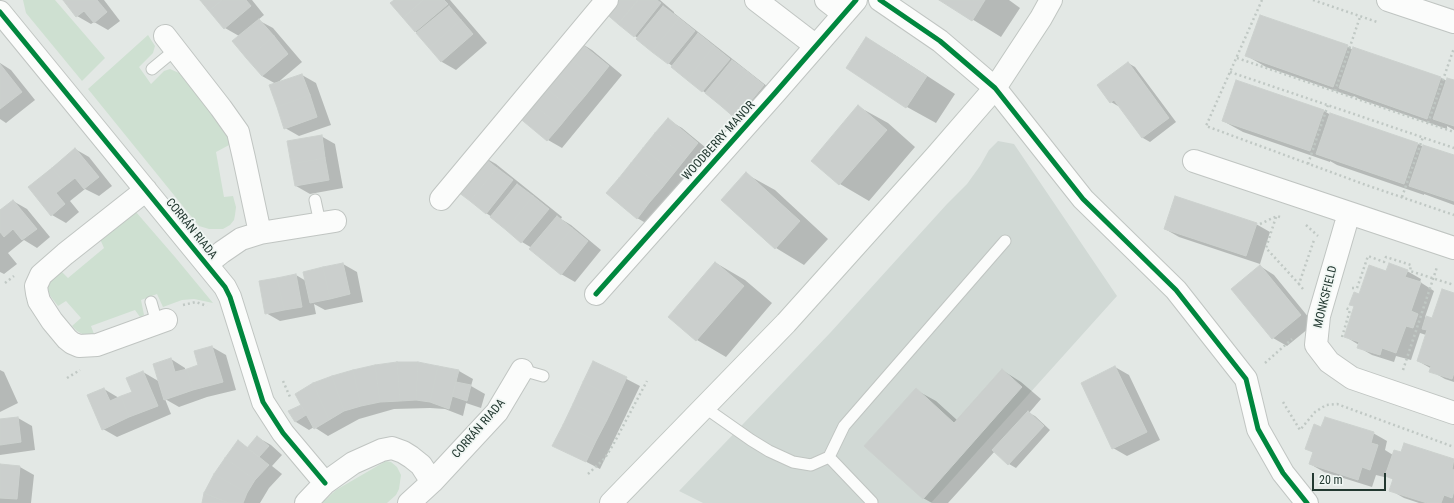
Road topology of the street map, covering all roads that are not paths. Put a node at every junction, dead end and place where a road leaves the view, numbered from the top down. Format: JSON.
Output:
{"nodes":[{"id":1,"x":607,"y":0,"type":"edge"},
{"id":2,"x":756,"y":0,"type":"edge"},
{"id":3,"x":826,"y":0,"type":"edge"},
{"id":4,"x":880,"y":0,"type":"edge"},
{"id":5,"x":1051,"y":0,"type":"edge"},
{"id":6,"x":1388,"y":0,"type":"edge"},
{"id":7,"x":850,"y":7,"type":"edge"},
{"id":8,"x":0,"y":12,"type":"edge"},
{"id":9,"x":1454,"y":22,"type":"edge"},
{"id":10,"x":170,"y":43,"type":"joint"},
{"id":11,"x":816,"y":46,"type":"junction"},
{"id":12,"x":152,"y":69,"type":"dead end"},
{"id":13,"x":995,"y":88,"type":"junction"},
{"id":14,"x":1194,"y":161,"type":"dead end"},
{"id":15,"x":146,"y":190,"type":"junction"},
{"id":16,"x":441,"y":199,"type":"dead end"},
{"id":17,"x":315,"y":200,"type":"dead end"},
{"id":18,"x":1349,"y":213,"type":"junction"},
{"id":19,"x":327,"y":222,"type":"joint"},
{"id":20,"x":260,"y":233,"type":"junction"},
{"id":21,"x":1005,"y":242,"type":"dead end"},
{"id":22,"x":1449,"y":247,"type":"edge"},
{"id":23,"x":208,"y":264,"type":"junction"},
{"id":24,"x":596,"y":294,"type":"dead end"},
{"id":25,"x":152,"y":302,"type":"dead end"},
{"id":26,"x":162,"y":321,"type":"joint"},
{"id":27,"x":522,"y":370,"type":"joint"},
{"id":28,"x":543,"y":376,"type":"dead end"},
{"id":29,"x":704,"y":407,"type":"junction"},
{"id":30,"x":1454,"y":413,"type":"edge"},
{"id":31,"x":829,"y":457,"type":"junction"},
{"id":32,"x":432,"y":482,"type":"junction"},
{"id":33,"x":325,"y":483,"type":"junction"},
{"id":34,"x":872,"y":502,"type":"dead end"},
{"id":35,"x":306,"y":503,"type":"edge"},
{"id":36,"x":409,"y":503,"type":"edge"},
{"id":37,"x":610,"y":503,"type":"edge"},
{"id":38,"x":1307,"y":503,"type":"edge"}],
"edges":[{"from":1,"to":16,"type":"street"},
{"from":2,"to":11,"type":"street"},
{"from":3,"to":7,"type":"street","name":"WOODBERRY MANOR"},
{"from":4,"to":13,"type":"street"},
{"from":5,"to":13,"type":"street"},
{"from":6,"to":9,"type":"street"},
{"from":7,"to":11,"type":"street","name":"WOODBERRY MANOR"},
{"from":8,"to":15,"type":"street","name":"CORRÁN RIADA"},
{"from":10,"to":12,"type":"lane"},
{"from":10,"to":20,"type":"street"},
{"from":11,"to":24,"type":"street","name":"WOODBERRY MANOR"},
{"from":13,"to":29,"type":"street"},
{"from":13,"to":38,"type":"street"},
{"from":14,"to":18,"type":"street"},
{"from":15,"to":23,"type":"street","name":"CORRÁN RIADA"},
{"from":15,"to":26,"type":"street"},
{"from":17,"to":19,"type":"lane","name":"CORRÁN RIADA"},
{"from":18,"to":22,"type":"street"},
{"from":18,"to":30,"type":"street","name":"MONKSFIELD"},
{"from":19,"to":20,"type":"street","name":"CORRÁN RIADA"},
{"from":20,"to":23,"type":"street","name":"CORRÁN RIADA"},
{"from":21,"to":31,"type":"lane"},
{"from":23,"to":33,"type":"street","name":"CORRÁN RIADA"},
{"from":25,"to":26,"type":"lane"},
{"from":27,"to":28,"type":"lane","name":"CORRÁN RIADA"},
{"from":27,"to":32,"type":"street","name":"CORRÁN RIADA"},
{"from":29,"to":31,"type":"lane"},
{"from":29,"to":37,"type":"street"},
{"from":31,"to":34,"type":"lane"},
{"from":32,"to":33,"type":"street"},
{"from":32,"to":36,"type":"street","name":"CORRÁN RIADA"},
{"from":33,"to":35,"type":"street"}]}
